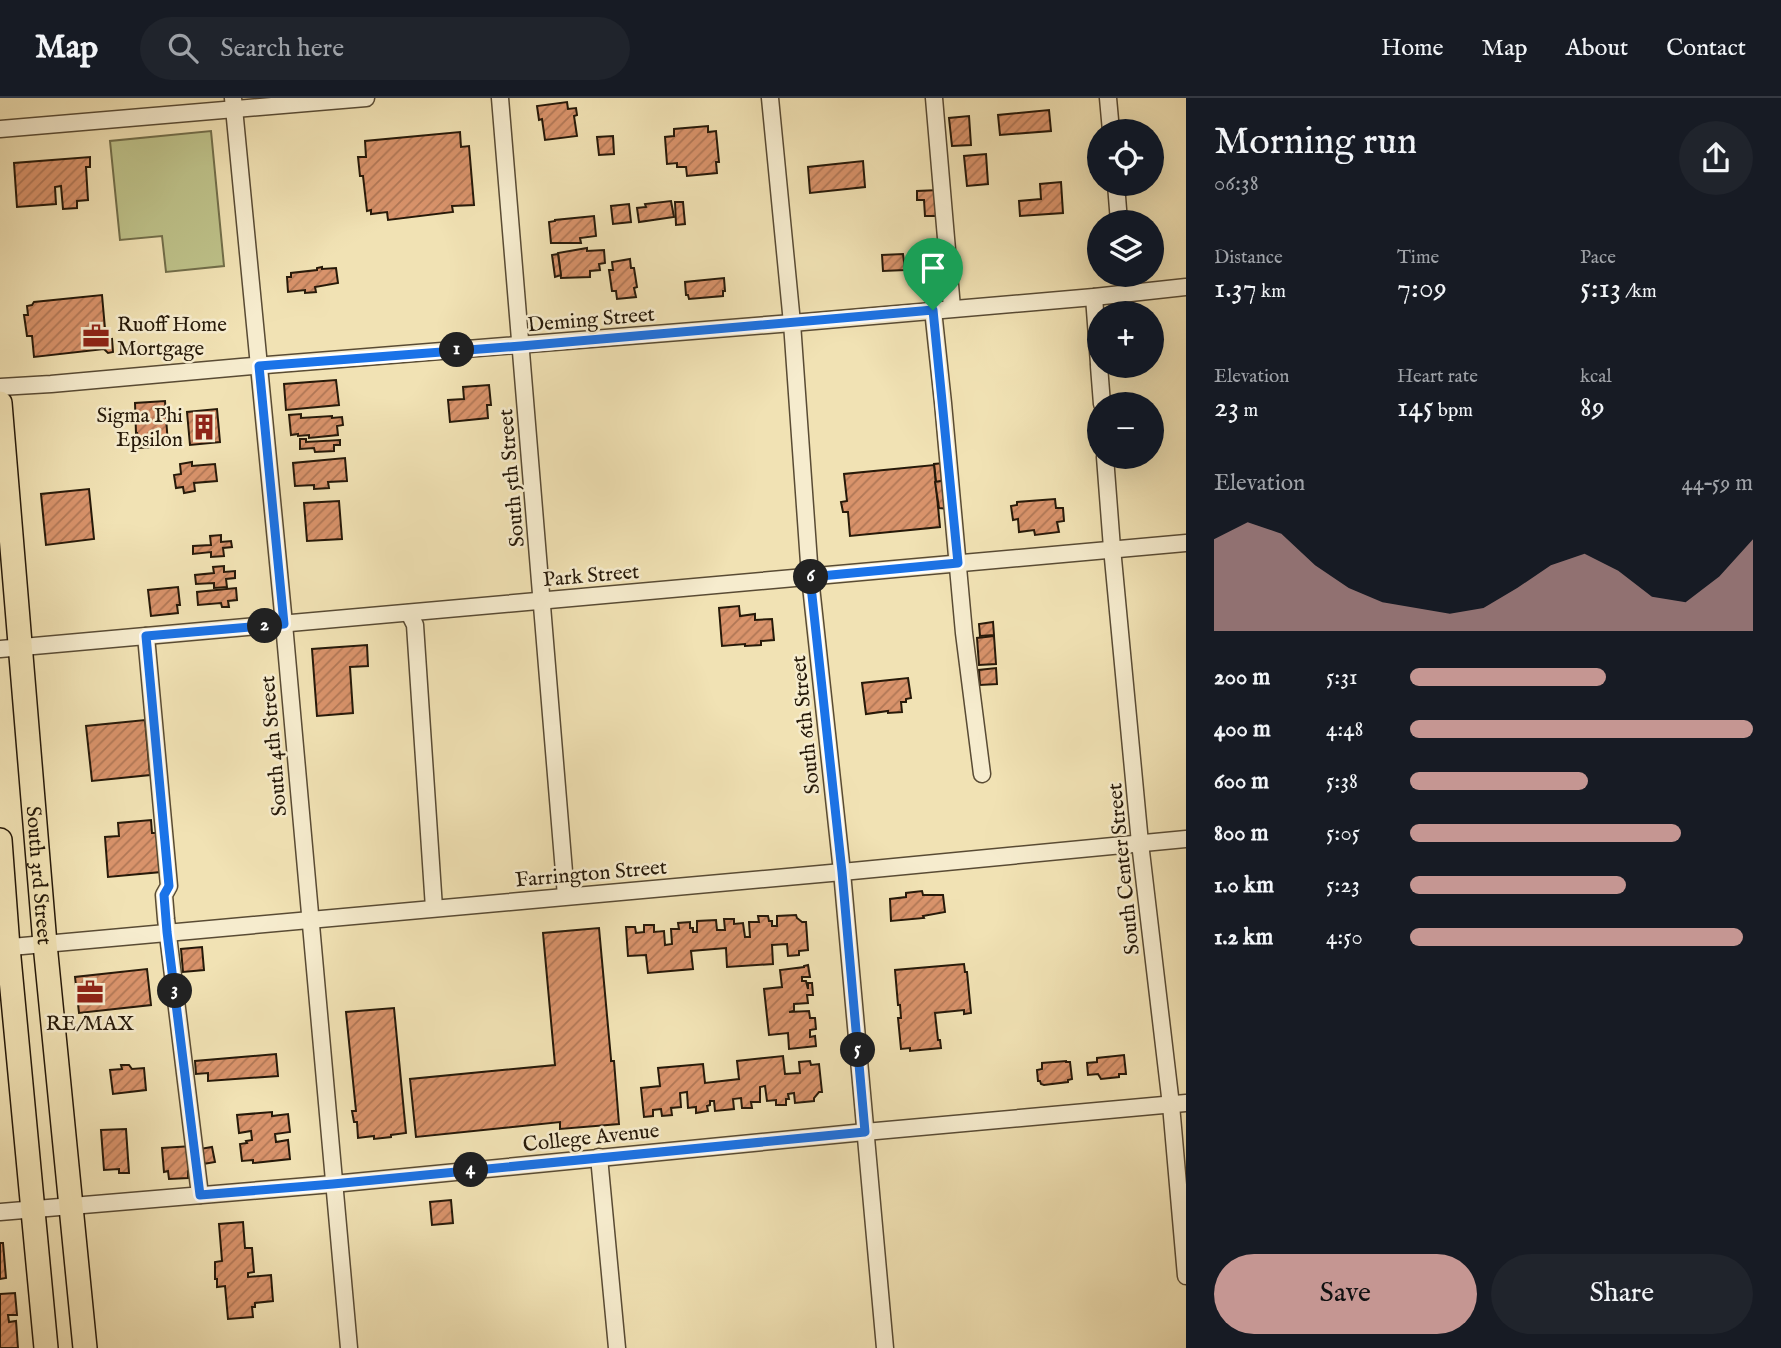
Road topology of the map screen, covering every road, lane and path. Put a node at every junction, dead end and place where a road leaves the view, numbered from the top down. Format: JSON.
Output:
{"nodes":[{"id":1,"x":366,"y":98,"type":"edge"},
{"id":2,"x":500,"y":98,"type":"edge"},
{"id":3,"x":770,"y":98,"type":"edge"},
{"id":4,"x":934,"y":98,"type":"edge"},
{"id":5,"x":1108,"y":98,"type":"edge"},
{"id":6,"x":233,"y":104,"type":"edge"},
{"id":7,"x":1110,"y":119,"type":"edge"},
{"id":8,"x":0,"y":129,"type":"edge"},
{"id":9,"x":1125,"y":287,"type":"edge"},
{"id":10,"x":1186,"y":287,"type":"edge"},
{"id":11,"x":1125,"y":292,"type":"junction"},
{"id":12,"x":1094,"y":297,"type":"junction"},
{"id":13,"x":1094,"y":301,"type":"edge"},
{"id":14,"x":953,"y":308,"type":"junction"},
{"id":15,"x":933,"y":310,"type":"junction"},
{"id":16,"x":792,"y":323,"type":"junction"},
{"id":17,"x":521,"y":346,"type":"junction"},
{"id":18,"x":259,"y":366,"type":"junction"},
{"id":19,"x":0,"y":387,"type":"edge"},
{"id":20,"x":0,"y":403,"type":"edge"},
{"id":21,"x":1106,"y":469,"type":"edge"},
{"id":22,"x":1186,"y":543,"type":"edge"},
{"id":23,"x":1112,"y":548,"type":"junction"},
{"id":24,"x":958,"y":563,"type":"junction"},
{"id":25,"x":810,"y":577,"type":"junction"},
{"id":26,"x":543,"y":601,"type":"junction"},
{"id":27,"x":409,"y":613,"type":"junction"},
{"id":28,"x":284,"y":624,"type":"junction"},
{"id":29,"x":146,"y":636,"type":"junction"},
{"id":30,"x":11,"y":648,"type":"edge"},
{"id":31,"x":982,"y":774,"type":"dead end"},
{"id":32,"x":1186,"y":839,"type":"edge"},
{"id":33,"x":0,"y":840,"type":"edge"},
{"id":34,"x":1140,"y":843,"type":"junction"},
{"id":35,"x":842,"y":872,"type":"junction"},
{"id":36,"x":566,"y":896,"type":"junction"},
{"id":37,"x":435,"y":908,"type":"junction"},
{"id":38,"x":309,"y":919,"type":"junction"},
{"id":39,"x":167,"y":932,"type":"junction"},
{"id":40,"x":45,"y":944,"type":"junction"},
{"id":41,"x":4,"y":947,"type":"edge"},
{"id":42,"x":1178,"y":1104,"type":"edge"},
{"id":43,"x":865,"y":1132,"type":"junction"},
{"id":44,"x":599,"y":1157,"type":"junction"},
{"id":45,"x":333,"y":1184,"type":"junction"},
{"id":46,"x":200,"y":1195,"type":"junction"},
{"id":47,"x":71,"y":1206,"type":"junction"},
{"id":48,"x":33,"y":1210,"type":"junction"},
{"id":49,"x":0,"y":1212,"type":"edge"},
{"id":50,"x":1186,"y":1276,"type":"edge"},
{"id":51,"x":46,"y":1348,"type":"edge"},
{"id":52,"x":85,"y":1348,"type":"edge"},
{"id":53,"x":349,"y":1348,"type":"edge"},
{"id":54,"x":617,"y":1348,"type":"edge"},
{"id":55,"x":885,"y":1348,"type":"edge"}],
"edges":[{"from":1,"to":6,"type":"street"},
{"from":2,"to":17,"type":"street","name":"South 5th Street"},
{"from":3,"to":16,"type":"street","name":"South 6th Street"},
{"from":4,"to":14,"type":"street"},
{"from":5,"to":7,"type":"street"},
{"from":6,"to":8,"type":"street"},
{"from":6,"to":18,"type":"street","name":"South 4th Street"},
{"from":9,"to":11,"type":"street"},
{"from":10,"to":11,"type":"street","name":"Deming Street"},
{"from":11,"to":12,"type":"street","name":"Deming Street"},
{"from":12,"to":13,"type":"street"},
{"from":12,"to":14,"type":"street","name":"Deming Street"},
{"from":14,"to":15,"type":"street","name":"Deming Street"},
{"from":15,"to":16,"type":"street","name":"Deming Street"},
{"from":15,"to":24,"type":"street"},
{"from":16,"to":17,"type":"street","name":"Deming Street"},
{"from":16,"to":25,"type":"street","name":"South 6th Street"},
{"from":17,"to":18,"type":"street","name":"Deming Street"},
{"from":17,"to":26,"type":"street","name":"South 5th Street"},
{"from":18,"to":19,"type":"street","name":"Deming Street"},
{"from":18,"to":28,"type":"street","name":"South 4th Street"},
{"from":20,"to":30,"type":"highway","name":"South 3rd Street"},
{"from":21,"to":23,"type":"street","name":"South Center Street"},
{"from":22,"to":23,"type":"street","name":"Park Street"},
{"from":23,"to":24,"type":"street","name":"Park Street"},
{"from":23,"to":34,"type":"street","name":"South Center Street"},
{"from":24,"to":25,"type":"street","name":"Park Street"},
{"from":24,"to":31,"type":"street"},
{"from":25,"to":26,"type":"street","name":"Park Street"},
{"from":25,"to":35,"type":"street","name":"South 6th Street"},
{"from":26,"to":27,"type":"street","name":"Park Street"},
{"from":26,"to":36,"type":"street","name":"South 5th Street"},
{"from":27,"to":28,"type":"street","name":"Park Street"},
{"from":27,"to":37,"type":"street"},
{"from":28,"to":29,"type":"street","name":"Park Street"},
{"from":28,"to":38,"type":"street","name":"South 4th Street"},
{"from":29,"to":30,"type":"street","name":"Park Street"},
{"from":29,"to":39,"type":"street"},
{"from":30,"to":40,"type":"highway","name":"South 3rd Street"},
{"from":32,"to":34,"type":"street","name":"Farrington Street"},
{"from":33,"to":41,"type":"highway","name":"South 3rd Street"},
{"from":34,"to":35,"type":"street","name":"Farrington Street"},
{"from":34,"to":42,"type":"street","name":"South Center Street"},
{"from":35,"to":36,"type":"street","name":"Farrington Street"},
{"from":35,"to":43,"type":"street","name":"South 6th Street"},
{"from":36,"to":37,"type":"street","name":"Farrington Street"},
{"from":37,"to":38,"type":"street","name":"Farrington Street"},
{"from":38,"to":39,"type":"street","name":"Farrington Street"},
{"from":38,"to":45,"type":"street","name":"South 4th Street"},
{"from":39,"to":40,"type":"street","name":"Farrington Street"},
{"from":39,"to":46,"type":"street"},
{"from":40,"to":41,"type":"street","name":"Farrington Street"},
{"from":40,"to":47,"type":"highway","name":"South 3rd Street"},
{"from":41,"to":48,"type":"highway","name":"South 3rd Street"},
{"from":42,"to":43,"type":"street","name":"College Avenue"},
{"from":42,"to":50,"type":"street","name":"South Center Street"},
{"from":43,"to":44,"type":"street","name":"College Avenue"},
{"from":43,"to":55,"type":"street","name":"South 6th Street"},
{"from":44,"to":45,"type":"street","name":"College Avenue"},
{"from":44,"to":54,"type":"street"},
{"from":45,"to":46,"type":"street","name":"College Avenue"},
{"from":45,"to":53,"type":"street","name":"South 4th Street"},
{"from":46,"to":47,"type":"street","name":"College Avenue"},
{"from":47,"to":48,"type":"street","name":"College Avenue"},
{"from":47,"to":52,"type":"highway","name":"South 3rd Street"},
{"from":48,"to":49,"type":"street","name":"College Avenue"},
{"from":48,"to":51,"type":"highway","name":"South 3rd Street"}]}
